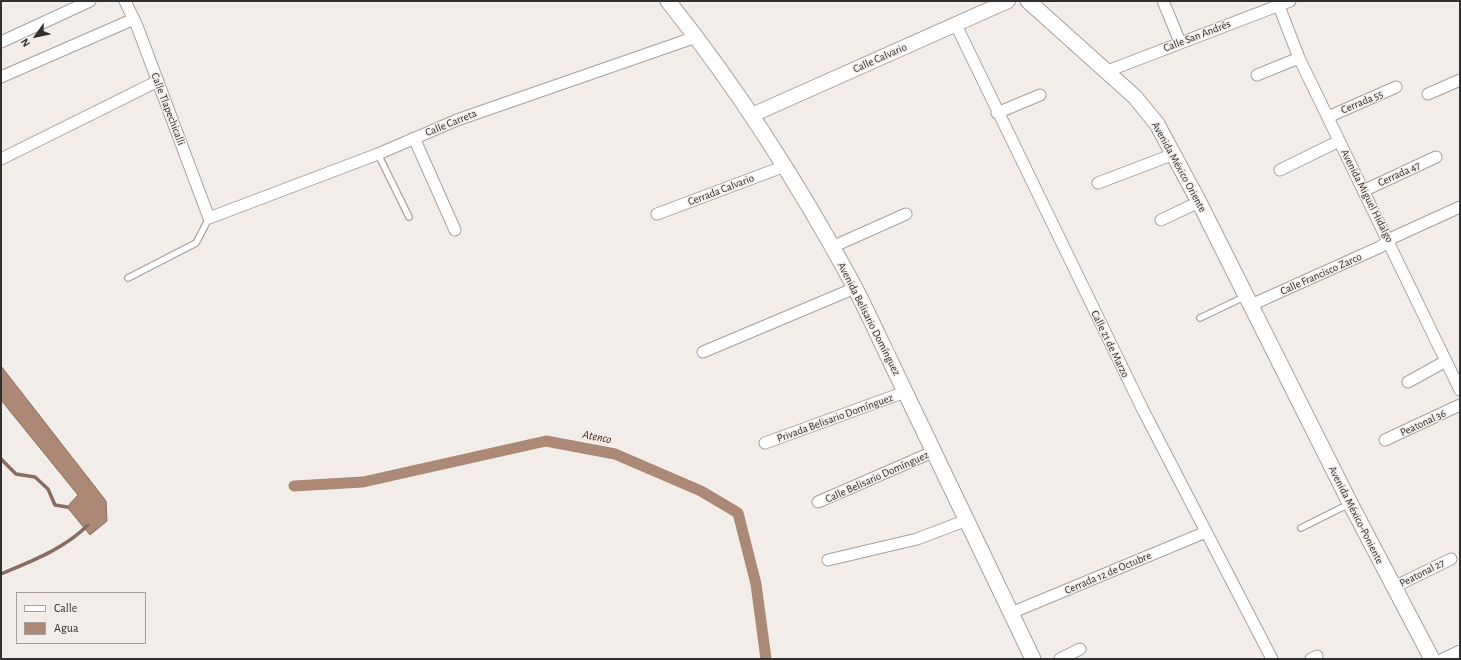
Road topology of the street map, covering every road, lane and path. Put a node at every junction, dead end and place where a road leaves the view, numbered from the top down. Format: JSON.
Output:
{"nodes":[{"id":1,"x":90,"y":1,"type":"edge"},
{"id":2,"x":125,"y":1,"type":"edge"},
{"id":3,"x":668,"y":1,"type":"edge"},
{"id":4,"x":1008,"y":1,"type":"edge"},
{"id":5,"x":1028,"y":1,"type":"edge"},
{"id":6,"x":1163,"y":1,"type":"edge"},
{"id":7,"x":1290,"y":1,"type":"edge"},
{"id":8,"x":1277,"y":3,"type":"edge"},
{"id":9,"x":134,"y":18,"type":"junction"},
{"id":10,"x":956,"y":25,"type":"junction"},
{"id":11,"x":696,"y":37,"type":"junction"},
{"id":12,"x":1,"y":42,"type":"edge"},
{"id":13,"x":1180,"y":42,"type":"junction"},
{"id":14,"x":1299,"y":58,"type":"junction"},
{"id":15,"x":1105,"y":72,"type":"junction"},
{"id":16,"x":1257,"y":75,"type":"dead end"},
{"id":17,"x":1,"y":77,"type":"edge"},
{"id":18,"x":1460,"y":80,"type":"edge"},
{"id":19,"x":158,"y":81,"type":"junction"},
{"id":20,"x":1396,"y":87,"type":"dead end"},
{"id":21,"x":1428,"y":94,"type":"dead end"},
{"id":22,"x":1040,"y":95,"type":"dead end"},
{"id":23,"x":997,"y":113,"type":"junction"},
{"id":24,"x":752,"y":115,"type":"junction"},
{"id":25,"x":1328,"y":117,"type":"junction"},
{"id":26,"x":414,"y":138,"type":"junction"},
{"id":27,"x":1339,"y":141,"type":"junction"},
{"id":28,"x":378,"y":154,"type":"junction"},
{"id":29,"x":1174,"y":154,"type":"junction"},
{"id":30,"x":1436,"y":157,"type":"dead end"},
{"id":31,"x":1,"y":159,"type":"edge"},
{"id":32,"x":785,"y":166,"type":"junction"},
{"id":33,"x":1280,"y":170,"type":"dead end"},
{"id":34,"x":1098,"y":183,"type":"dead end"},
{"id":35,"x":1363,"y":191,"type":"junction"},
{"id":36,"x":1199,"y":202,"type":"junction"},
{"id":37,"x":1460,"y":207,"type":"edge"},
{"id":38,"x":657,"y":214,"type":"dead end"},
{"id":39,"x":906,"y":214,"type":"dead end"},
{"id":40,"x":409,"y":217,"type":"dead end"},
{"id":41,"x":209,"y":218,"type":"junction"},
{"id":42,"x":1162,"y":220,"type":"dead end"},
{"id":43,"x":455,"y":230,"type":"dead end"},
{"id":44,"x":1389,"y":240,"type":"junction"},
{"id":45,"x":832,"y":247,"type":"junction"},
{"id":46,"x":128,"y":278,"type":"dead end"},
{"id":47,"x":855,"y":288,"type":"junction"},
{"id":48,"x":1249,"y":300,"type":"junction"},
{"id":49,"x":1200,"y":318,"type":"dead end"},
{"id":50,"x":702,"y":352,"type":"dead end"},
{"id":51,"x":1446,"y":361,"type":"junction"},
{"id":52,"x":1283,"y":369,"type":"joint"},
{"id":53,"x":1408,"y":382,"type":"dead end"},
{"id":54,"x":1460,"y":390,"type":"edge"},
{"id":55,"x":905,"y":392,"type":"junction"},
{"id":56,"x":1460,"y":405,"type":"edge"},
{"id":57,"x":1385,"y":440,"type":"dead end"},
{"id":58,"x":765,"y":443,"type":"dead end"},
{"id":59,"x":935,"y":451,"type":"junction"},
{"id":60,"x":818,"y":502,"type":"dead end"},
{"id":61,"x":1350,"y":503,"type":"junction"},
{"id":62,"x":967,"y":520,"type":"junction"},
{"id":63,"x":1301,"y":528,"type":"dead end"},
{"id":64,"x":1206,"y":532,"type":"junction"},
{"id":65,"x":1451,"y":559,"type":"dead end"},
{"id":66,"x":828,"y":560,"type":"dead end"},
{"id":67,"x":1394,"y":588,"type":"junction"},
{"id":68,"x":1011,"y":613,"type":"junction"},
{"id":69,"x":1080,"y":649,"type":"dead end"},
{"id":70,"x":1460,"y":651,"type":"edge"},
{"id":71,"x":1033,"y":659,"type":"edge"},
{"id":72,"x":1060,"y":659,"type":"edge"},
{"id":73,"x":1272,"y":659,"type":"edge"},
{"id":74,"x":1432,"y":659,"type":"edge"},
{"id":75,"x":1443,"y":659,"type":"edge"}],
"edges":[{"from":1,"to":12,"type":"street"},
{"from":2,"to":9,"type":"street","name":"Calle Tlapechicalli"},
{"from":3,"to":11,"type":"main road","name":"Avenida Belisario Domínguez"},
{"from":4,"to":10,"type":"street","name":"Calle Calvario"},
{"from":5,"to":15,"type":"main road","name":"Avenida México Oriente"},
{"from":6,"to":13,"type":"street"},
{"from":7,"to":8,"type":"street","name":"Calle San Andrés"},
{"from":8,"to":13,"type":"street","name":"Calle San Andrés"},
{"from":8,"to":14,"type":"street","name":"Avenida Miguel Hidalgo"},
{"from":9,"to":17,"type":"street"},
{"from":9,"to":19,"type":"street","name":"Calle Tlapechicalli"},
{"from":10,"to":23,"type":"street","name":"Calle 21 de Marzo"},
{"from":10,"to":24,"type":"street","name":"Calle Calvario"},
{"from":11,"to":24,"type":"main road","name":"Avenida Belisario Domínguez"},
{"from":11,"to":26,"type":"street","name":"Calle Carreta"},
{"from":13,"to":15,"type":"street","name":"Calle San Andrés"},
{"from":14,"to":16,"type":"street"},
{"from":14,"to":25,"type":"street","name":"Avenida Miguel Hidalgo"},
{"from":15,"to":29,"type":"main road","name":"Avenida México Oriente"},
{"from":18,"to":21,"type":"street"},
{"from":19,"to":31,"type":"street"},
{"from":19,"to":41,"type":"street","name":"Calle Tlapechicalli"},
{"from":20,"to":25,"type":"street","name":"Cerrada 55"},
{"from":22,"to":23,"type":"street"},
{"from":23,"to":64,"type":"street","name":"Calle 21 de Marzo"},
{"from":24,"to":32,"type":"main road","name":"Avenida Belisario Domínguez"},
{"from":25,"to":27,"type":"street","name":"Avenida Miguel Hidalgo"},
{"from":26,"to":28,"type":"street","name":"Calle Carreta"},
{"from":26,"to":43,"type":"street"},
{"from":27,"to":33,"type":"street"},
{"from":27,"to":35,"type":"street","name":"Avenida Miguel Hidalgo"},
{"from":28,"to":40,"type":"lane"},
{"from":28,"to":41,"type":"street","name":"Calle Carreta"},
{"from":29,"to":34,"type":"street"},
{"from":29,"to":36,"type":"main road","name":"Avenida México Oriente"},
{"from":30,"to":35,"type":"street","name":"Cerrada 47"},
{"from":32,"to":38,"type":"street","name":"Cerrada Calvario"},
{"from":32,"to":45,"type":"main road","name":"Avenida Belisario Domínguez"},
{"from":35,"to":44,"type":"street","name":"Avenida Miguel Hidalgo"},
{"from":36,"to":42,"type":"street"},
{"from":36,"to":48,"type":"main road","name":"Avenida México Oriente"},
{"from":37,"to":44,"type":"street","name":"Calle Francisco Zarco"},
{"from":39,"to":45,"type":"street"},
{"from":41,"to":46,"type":"lane"},
{"from":44,"to":48,"type":"street","name":"Calle Francisco Zarco"},
{"from":44,"to":51,"type":"street","name":"Avenida Miguel Hidalgo"},
{"from":45,"to":47,"type":"main road","name":"Avenida Belisario Domínguez"},
{"from":47,"to":50,"type":"street"},
{"from":47,"to":55,"type":"main road","name":"Avenida Belisario Domínguez"},
{"from":48,"to":49,"type":"lane"},
{"from":48,"to":52,"type":"main road","name":"Avenida México Oriente"},
{"from":51,"to":53,"type":"street"},
{"from":51,"to":54,"type":"street","name":"Avenida Miguel Hidalgo"},
{"from":52,"to":61,"type":"main road","name":"Avenida México-Poniente"},
{"from":55,"to":58,"type":"street","name":"Privada Belisario Domínguez"},
{"from":55,"to":59,"type":"main road","name":"Avenida Belisario Domínguez"},
{"from":56,"to":57,"type":"street","name":"Peatonal 36"},
{"from":59,"to":60,"type":"street","name":"Calle Belisario Domínguez"},
{"from":59,"to":62,"type":"main road","name":"Avenida Belisario Domínguez"},
{"from":61,"to":63,"type":"lane"},
{"from":61,"to":67,"type":"main road","name":"Avenida México-Poniente"},
{"from":62,"to":66,"type":"street"},
{"from":62,"to":68,"type":"main road","name":"Avenida Belisario Domínguez"},
{"from":64,"to":68,"type":"street","name":"Cerrada 12 de Octubre"},
{"from":64,"to":73,"type":"street","name":"Calle 21 de Marzo"},
{"from":65,"to":67,"type":"street","name":"Peatonal 27"},
{"from":67,"to":74,"type":"main road","name":"Avenida México-Poniente"},
{"from":68,"to":71,"type":"main road","name":"Avenida Belisario Domínguez"},
{"from":69,"to":72,"type":"street"},
{"from":70,"to":75,"type":"street"}]}
